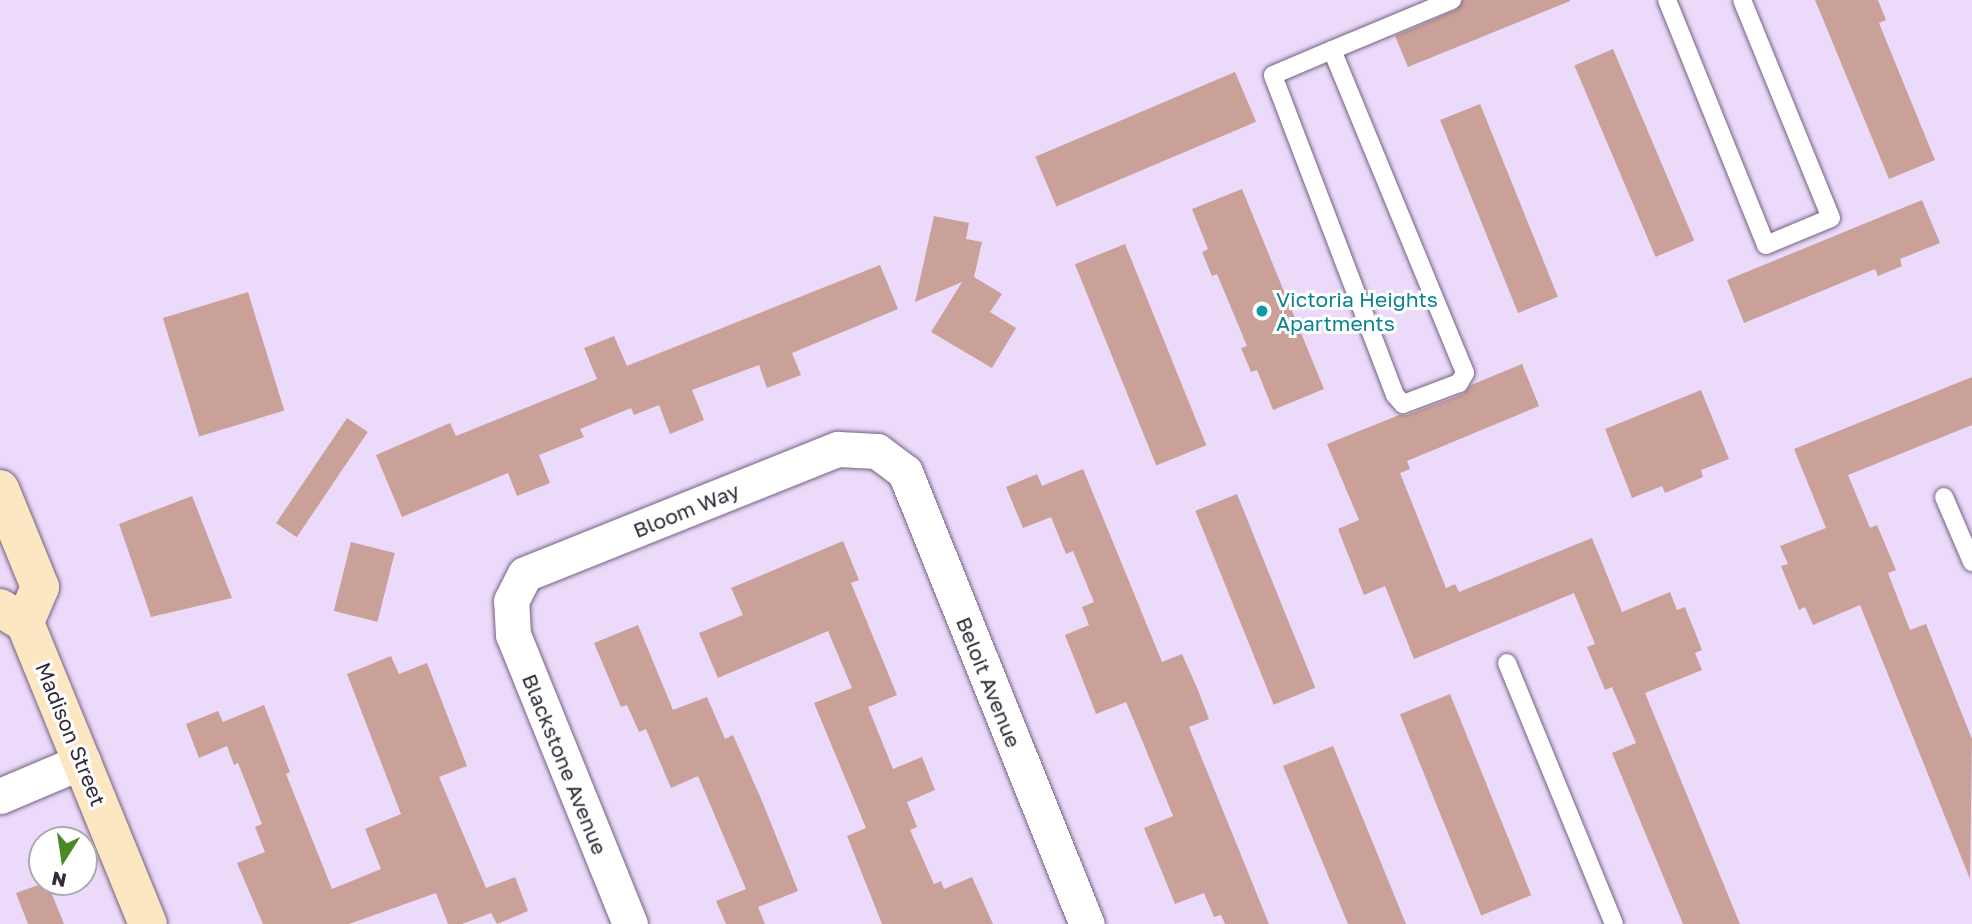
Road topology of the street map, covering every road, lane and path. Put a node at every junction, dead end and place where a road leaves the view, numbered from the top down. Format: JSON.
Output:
{"nodes":[{"id":1,"x":1452,"y":0,"type":"edge"},
{"id":2,"x":1667,"y":0,"type":"edge"},
{"id":3,"x":1742,"y":0,"type":"edge"},
{"id":4,"x":1332,"y":50,"type":"junction"},
{"id":5,"x":877,"y":452,"type":"joint"},
{"id":6,"x":0,"y":489,"type":"edge"},
{"id":7,"x":1944,"y":497,"type":"dead end"},
{"id":8,"x":1972,"y":562,"type":"edge"},
{"id":9,"x":511,"y":601,"type":"joint"},
{"id":10,"x":13,"y":615,"type":"edge"},
{"id":11,"x":1507,"y":663,"type":"dead end"},
{"id":12,"x":83,"y":761,"type":"junction"},
{"id":13,"x":0,"y":796,"type":"edge"},
{"id":14,"x":148,"y":924,"type":"edge"},
{"id":15,"x":630,"y":924,"type":"edge"},
{"id":16,"x":1087,"y":924,"type":"edge"},
{"id":17,"x":1614,"y":924,"type":"edge"}],
"edges":[{"from":1,"to":4,"type":"lane"},
{"from":2,"to":3,"type":"lane"},
{"from":4,"to":4,"type":"lane"},
{"from":5,"to":9,"type":"street","name":"Bloom Way"},
{"from":5,"to":16,"type":"street","name":"Beloit Avenue"},
{"from":6,"to":10,"type":"street","name":"Madison Street"},
{"from":7,"to":8,"type":"lane"},
{"from":9,"to":15,"type":"street","name":"Blackstone Avenue"},
{"from":10,"to":12,"type":"street","name":"Madison Street"},
{"from":11,"to":17,"type":"lane"},
{"from":12,"to":13,"type":"street"},
{"from":12,"to":14,"type":"street","name":"Madison Street"}]}
